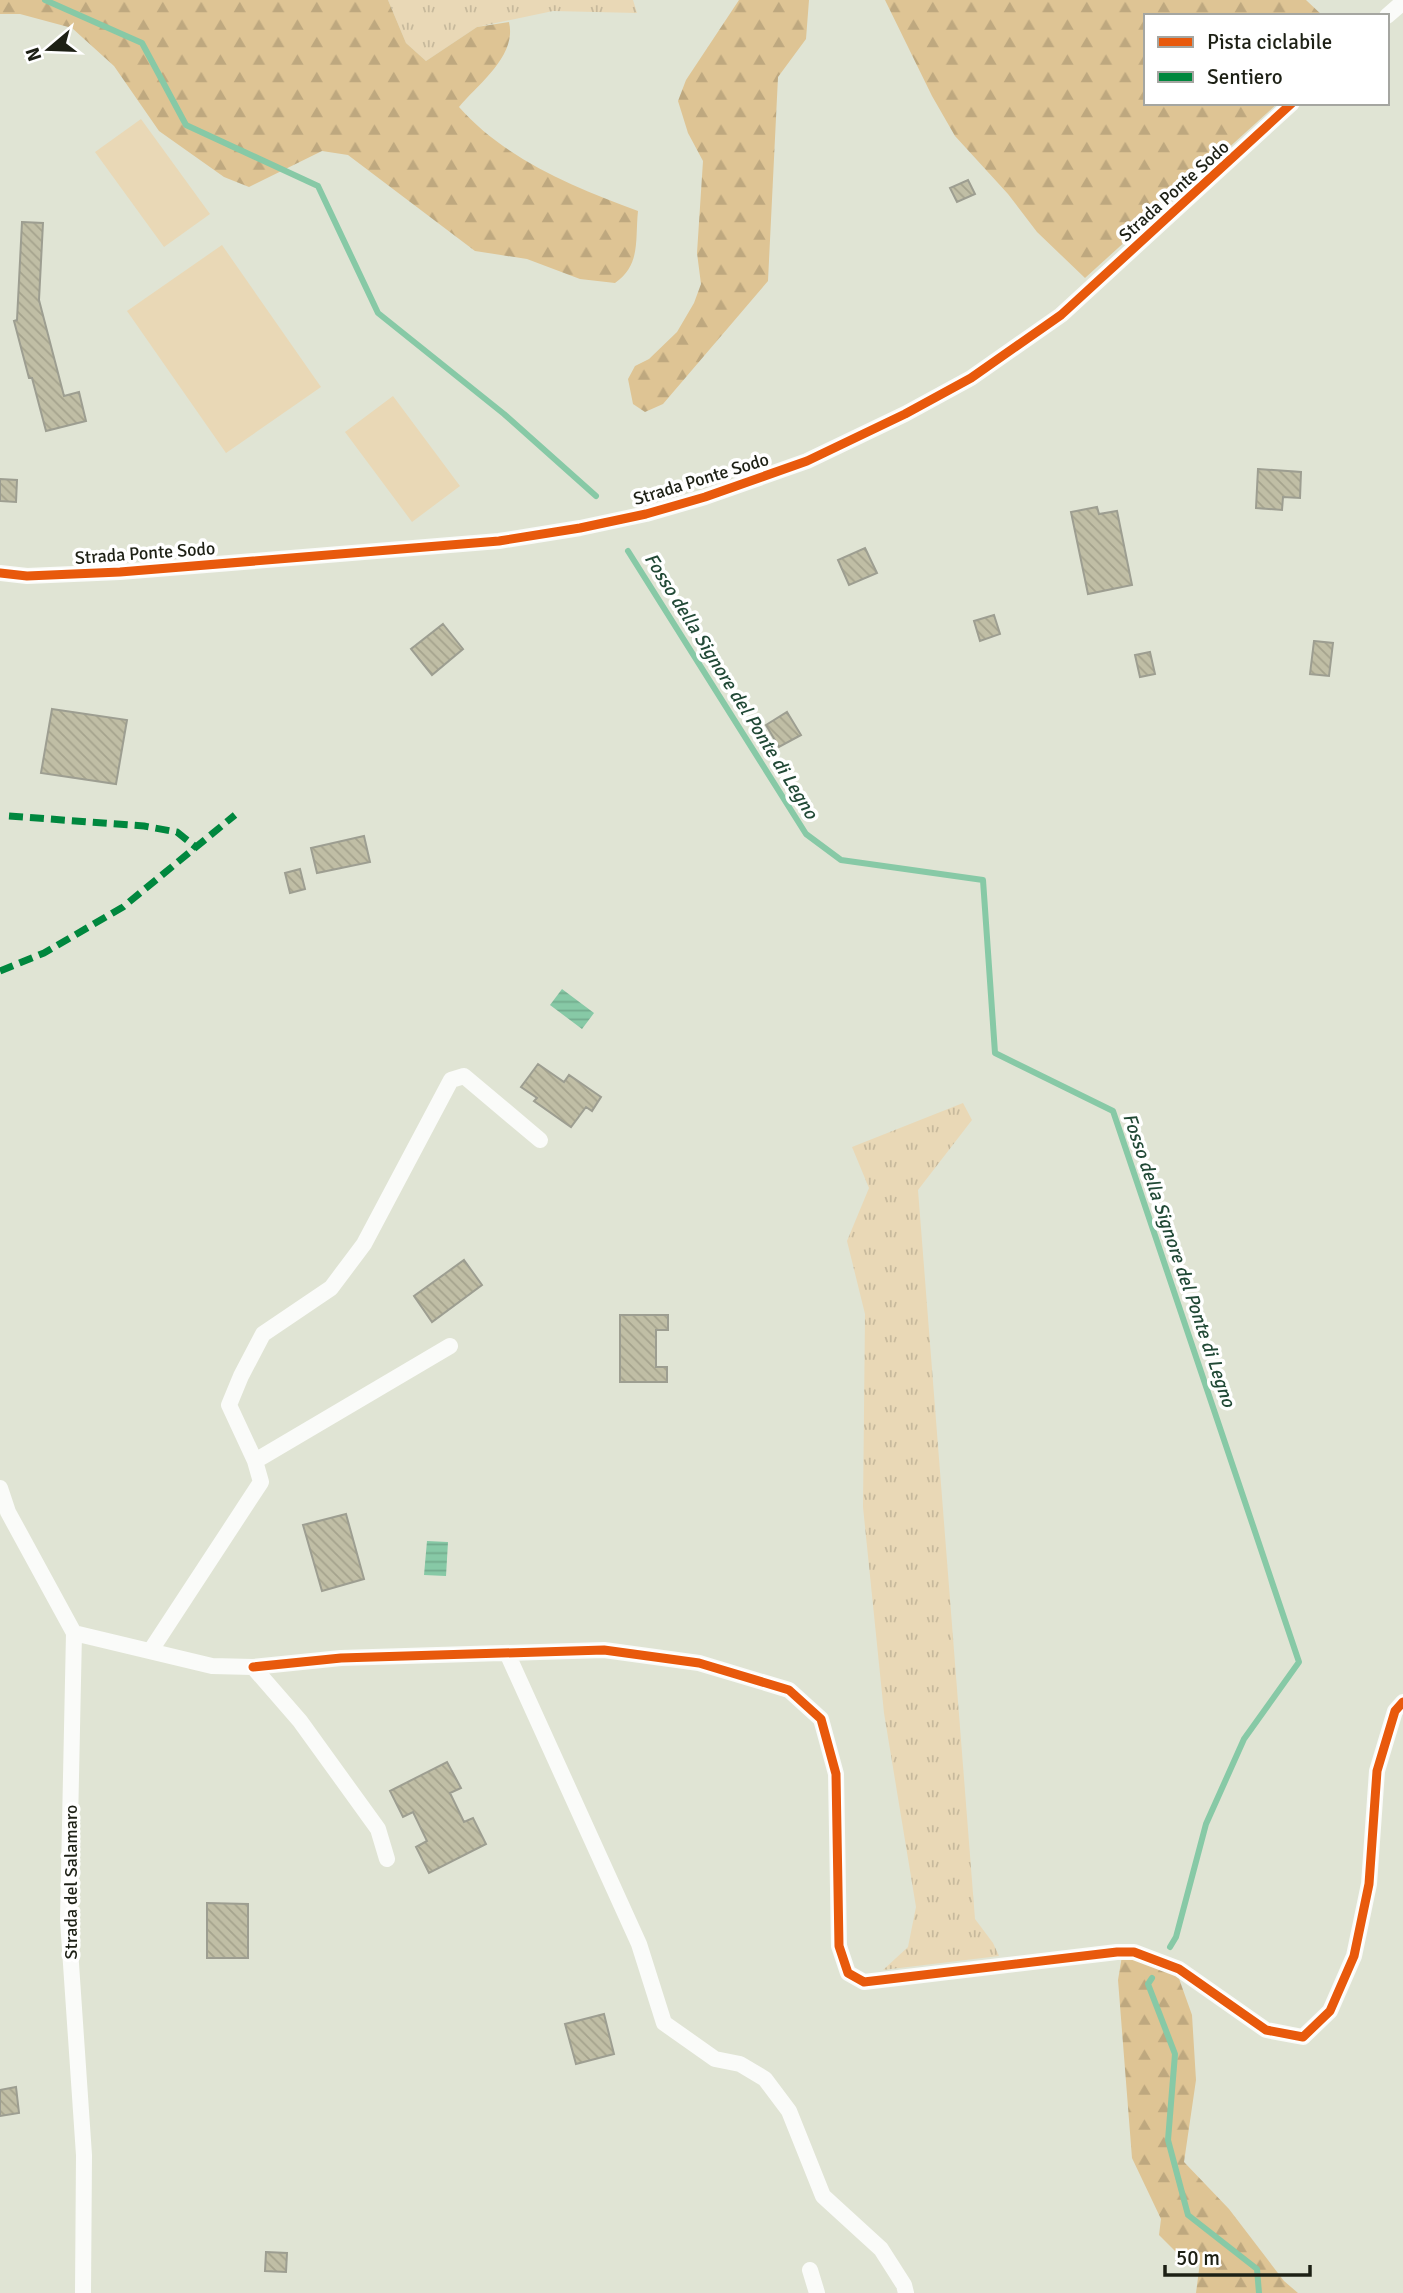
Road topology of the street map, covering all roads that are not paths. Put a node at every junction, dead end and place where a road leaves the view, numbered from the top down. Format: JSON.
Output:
{"nodes":[{"id":1,"x":1403,"y":2,"type":"edge"},
{"id":2,"x":1389,"y":14,"type":"edge"},
{"id":3,"x":1290,"y":105,"type":"edge"},
{"id":4,"x":0,"y":573,"type":"edge"},
{"id":5,"x":540,"y":1140,"type":"dead end"},
{"id":6,"x":450,"y":1346,"type":"dead end"},
{"id":7,"x":255,"y":1461,"type":"junction"},
{"id":8,"x":0,"y":1488,"type":"edge"},
{"id":9,"x":74,"y":1633,"type":"junction"},
{"id":10,"x":151,"y":1650,"type":"junction"},
{"id":11,"x":507,"y":1653,"type":"junction"},
{"id":12,"x":253,"y":1667,"type":"junction"},
{"id":13,"x":1403,"y":1702,"type":"edge"},
{"id":14,"x":387,"y":1859,"type":"dead end"},
{"id":15,"x":810,"y":2270,"type":"dead end"},
{"id":16,"x":83,"y":2293,"type":"edge"},
{"id":17,"x":817,"y":2293,"type":"edge"},
{"id":18,"x":906,"y":2293,"type":"edge"}],
"edges":[{"from":1,"to":2,"type":"street"},
{"from":3,"to":4,"type":"street","name":"Strada Ponte Sodo"},
{"from":5,"to":7,"type":"street"},
{"from":6,"to":7,"type":"street"},
{"from":7,"to":10,"type":"street"},
{"from":8,"to":9,"type":"street","name":"Strada del Salamaro"},
{"from":9,"to":10,"type":"street"},
{"from":9,"to":16,"type":"street","name":"Strada del Salamaro"},
{"from":10,"to":12,"type":"street"},
{"from":11,"to":12,"type":"street"},
{"from":11,"to":13,"type":"street"},
{"from":11,"to":18,"type":"street"},
{"from":12,"to":14,"type":"street"},
{"from":15,"to":17,"type":"street"}]}
